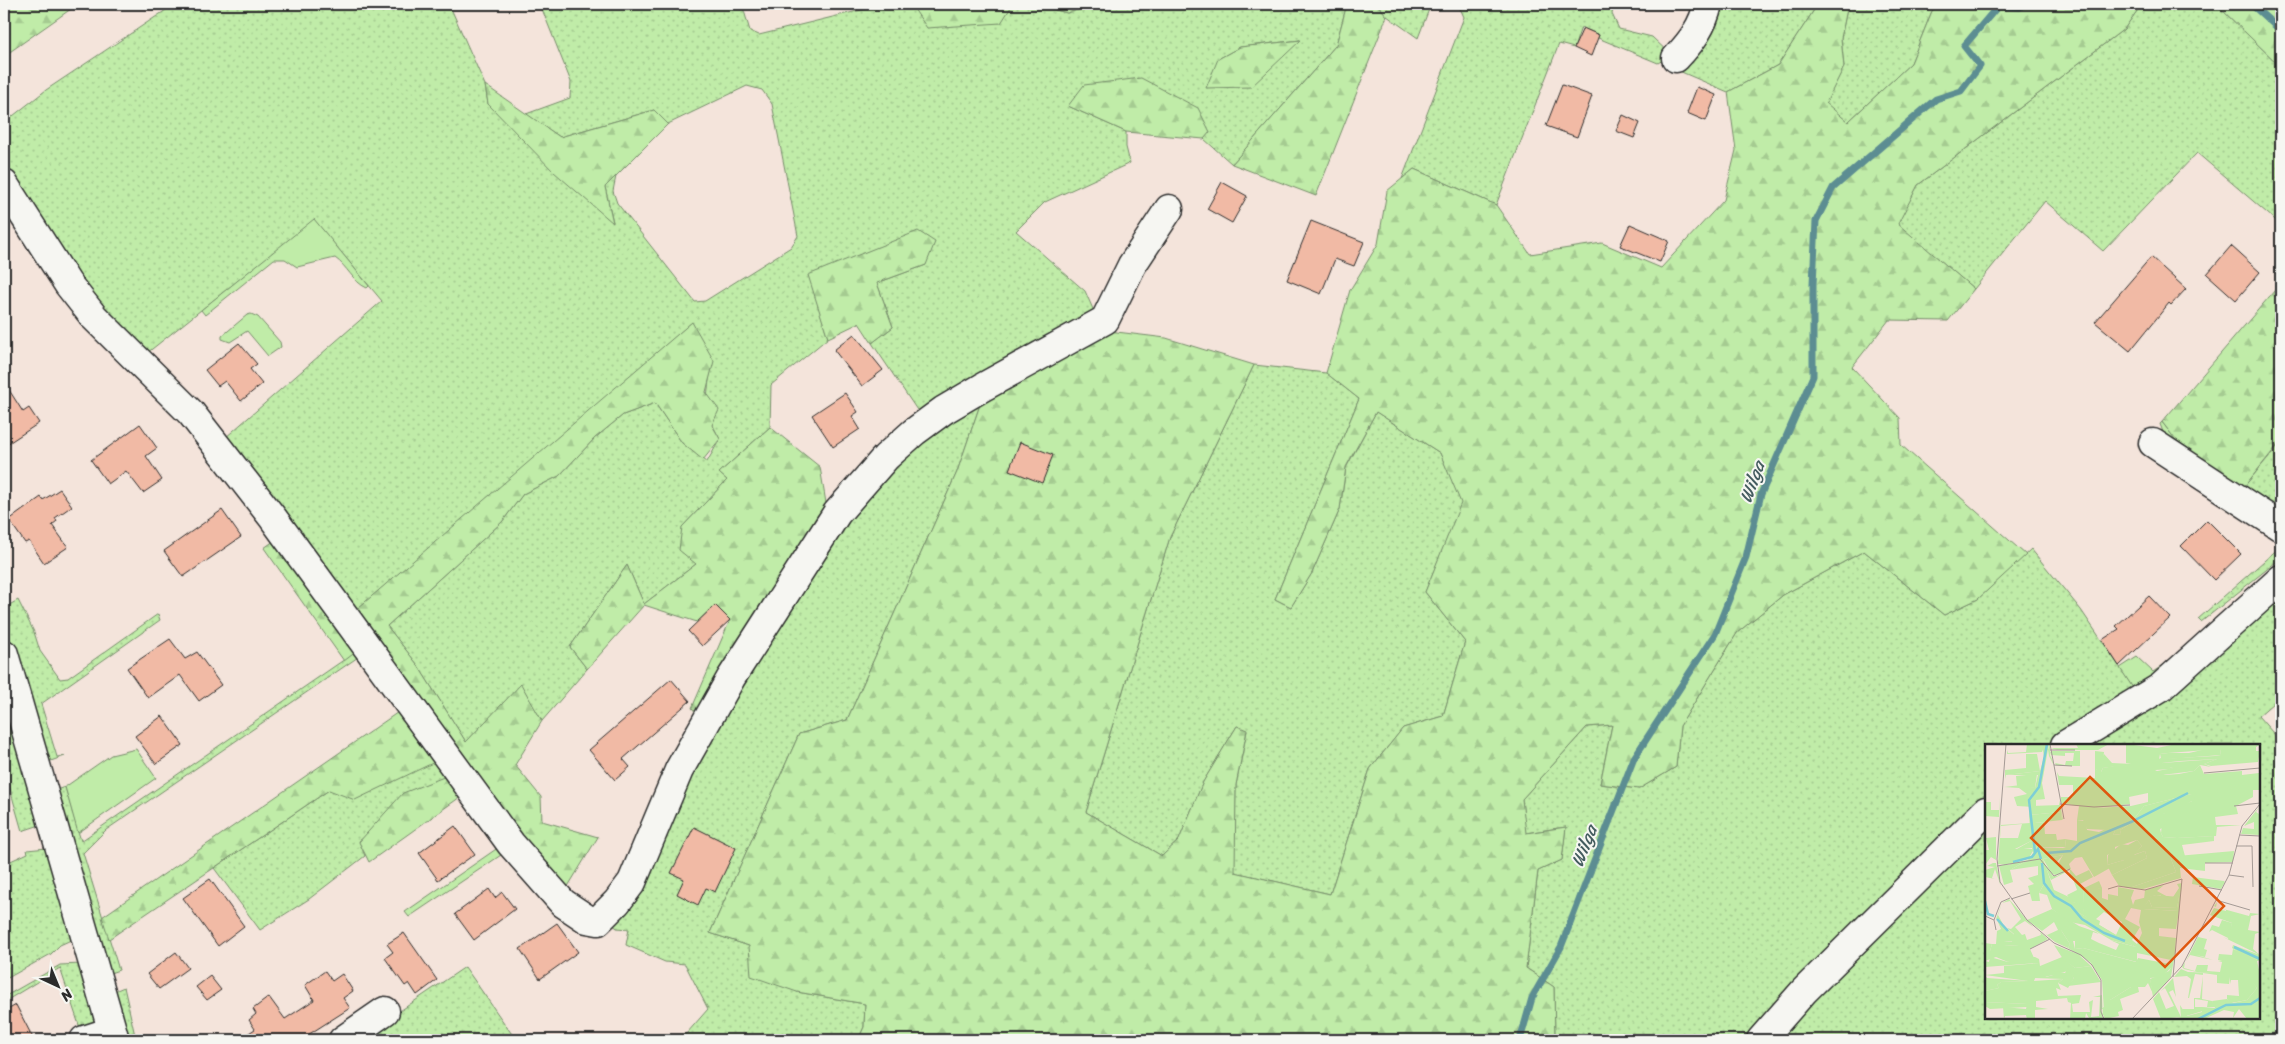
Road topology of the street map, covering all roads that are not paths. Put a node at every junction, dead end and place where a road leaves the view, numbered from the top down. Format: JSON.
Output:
{"nodes":[{"id":1,"x":1708,"y":4,"type":"edge"},
{"id":2,"x":1676,"y":58,"type":"dead end"},
{"id":3,"x":4,"y":184,"type":"edge"},
{"id":4,"x":1169,"y":209,"type":"dead end"},
{"id":5,"x":2153,"y":443,"type":"dead end"},
{"id":6,"x":2281,"y":527,"type":"edge"},
{"id":7,"x":2281,"y":579,"type":"edge"},
{"id":8,"x":4,"y":654,"type":"edge"},
{"id":9,"x":2067,"y":744,"type":"edge"},
{"id":10,"x":1985,"y":812,"type":"edge"},
{"id":11,"x":385,"y":1011,"type":"dead end"},
{"id":12,"x":114,"y":1036,"type":"edge"},
{"id":13,"x":84,"y":1040,"type":"edge"},
{"id":14,"x":343,"y":1040,"type":"edge"},
{"id":15,"x":1761,"y":1040,"type":"edge"}],
"edges":[{"from":1,"to":2,"type":"street"},
{"from":3,"to":4,"type":"street"},
{"from":5,"to":6,"type":"street"},
{"from":7,"to":9,"type":"street"},
{"from":8,"to":12,"type":"street"},
{"from":10,"to":15,"type":"street"},
{"from":11,"to":14,"type":"street"},
{"from":12,"to":13,"type":"street"}]}
